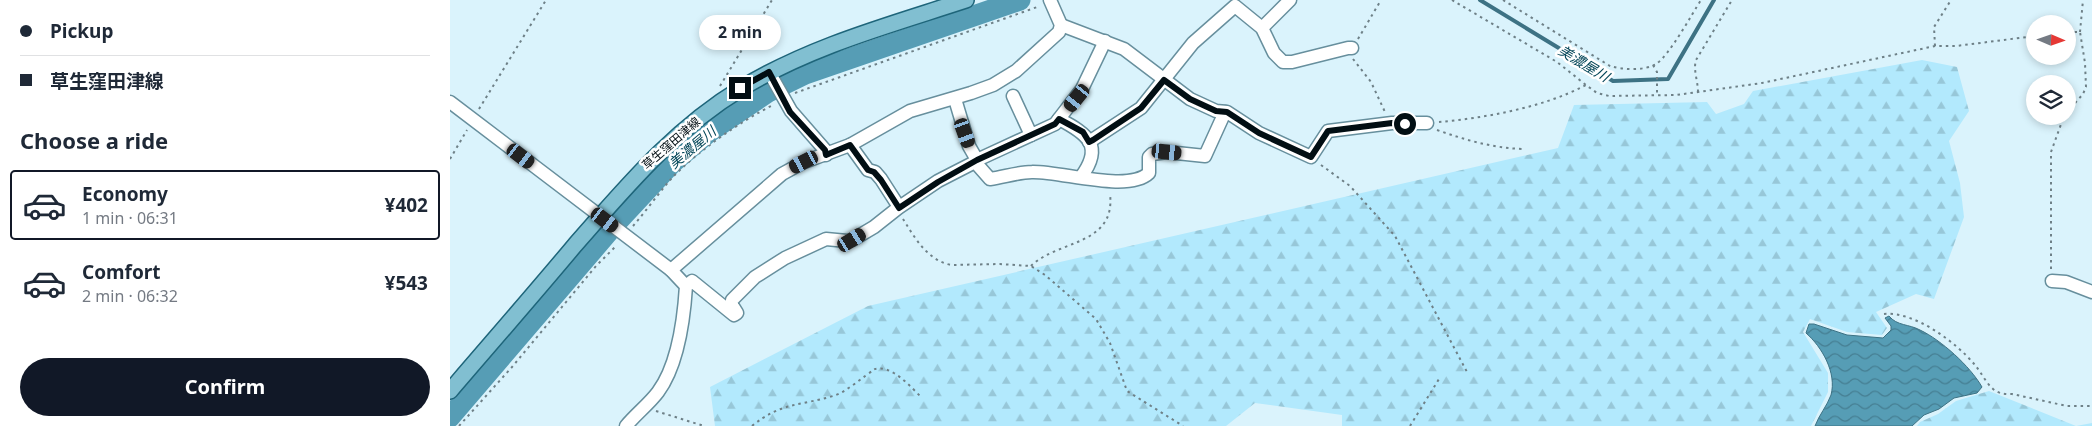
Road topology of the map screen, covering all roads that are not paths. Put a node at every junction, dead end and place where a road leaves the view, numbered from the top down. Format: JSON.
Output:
{"nodes":[{"id":1,"x":966,"y":0,"type":"edge"},
{"id":2,"x":1290,"y":0,"type":"edge"},
{"id":3,"x":1051,"y":1,"type":"edge"},
{"id":4,"x":1061,"y":25,"type":"junction"},
{"id":5,"x":1262,"y":28,"type":"junction"},
{"id":6,"x":1105,"y":42,"type":"junction"},
{"id":7,"x":1352,"y":48,"type":"road end"},
{"id":8,"x":770,"y":76,"type":"junction"},
{"id":9,"x":1164,"y":80,"type":"junction"},
{"id":10,"x":1013,"y":96,"type":"dead end"},
{"id":11,"x":955,"y":99,"type":"junction"},
{"id":12,"x":450,"y":102,"type":"edge"},
{"id":13,"x":1225,"y":112,"type":"junction"},
{"id":14,"x":1059,"y":119,"type":"junction"},
{"id":15,"x":1427,"y":124,"type":"road end"},
{"id":16,"x":1031,"y":135,"type":"junction"},
{"id":17,"x":1089,"y":142,"type":"junction"},
{"id":18,"x":850,"y":145,"type":"junction"},
{"id":19,"x":826,"y":155,"type":"junction"},
{"id":20,"x":976,"y":161,"type":"junction"},
{"id":21,"x":1081,"y":177,"type":"junction"},
{"id":22,"x":896,"y":210,"type":"junction"},
{"id":23,"x":602,"y":219,"type":"junction"},
{"id":24,"x":671,"y":270,"type":"junction"},
{"id":25,"x":2052,"y":280,"type":"road end"},
{"id":26,"x":686,"y":286,"type":"junction"},
{"id":27,"x":2092,"y":292,"type":"edge"},
{"id":28,"x":450,"y":391,"type":"edge"},
{"id":29,"x":626,"y":426,"type":"edge"}],
"edges":[{"from":1,"to":8,"type":"main road","name":"草生窪田津線"},
{"from":2,"to":5,"type":"street"},
{"from":3,"to":4,"type":"street"},
{"from":4,"to":6,"type":"street"},
{"from":4,"to":11,"type":"street"},
{"from":5,"to":7,"type":"street"},
{"from":5,"to":9,"type":"street"},
{"from":6,"to":9,"type":"street"},
{"from":6,"to":14,"type":"street"},
{"from":8,"to":19,"type":"street"},
{"from":8,"to":23,"type":"main road","name":"草生窪田津線"},
{"from":9,"to":13,"type":"street"},
{"from":9,"to":17,"type":"street"},
{"from":10,"to":16,"type":"street"},
{"from":11,"to":18,"type":"street"},
{"from":11,"to":20,"type":"street"},
{"from":12,"to":23,"type":"street"},
{"from":13,"to":15,"type":"street"},
{"from":13,"to":21,"type":"street"},
{"from":14,"to":16,"type":"street"},
{"from":14,"to":17,"type":"street"},
{"from":16,"to":20,"type":"street"},
{"from":17,"to":21,"type":"street"},
{"from":18,"to":19,"type":"street"},
{"from":18,"to":22,"type":"street"},
{"from":19,"to":24,"type":"street"},
{"from":20,"to":21,"type":"street"},
{"from":20,"to":22,"type":"street"},
{"from":22,"to":26,"type":"street"},
{"from":23,"to":24,"type":"street"},
{"from":23,"to":28,"type":"main road","name":"草生窪田津線"},
{"from":24,"to":26,"type":"street"},
{"from":25,"to":27,"type":"street"},
{"from":26,"to":29,"type":"street"}]}
